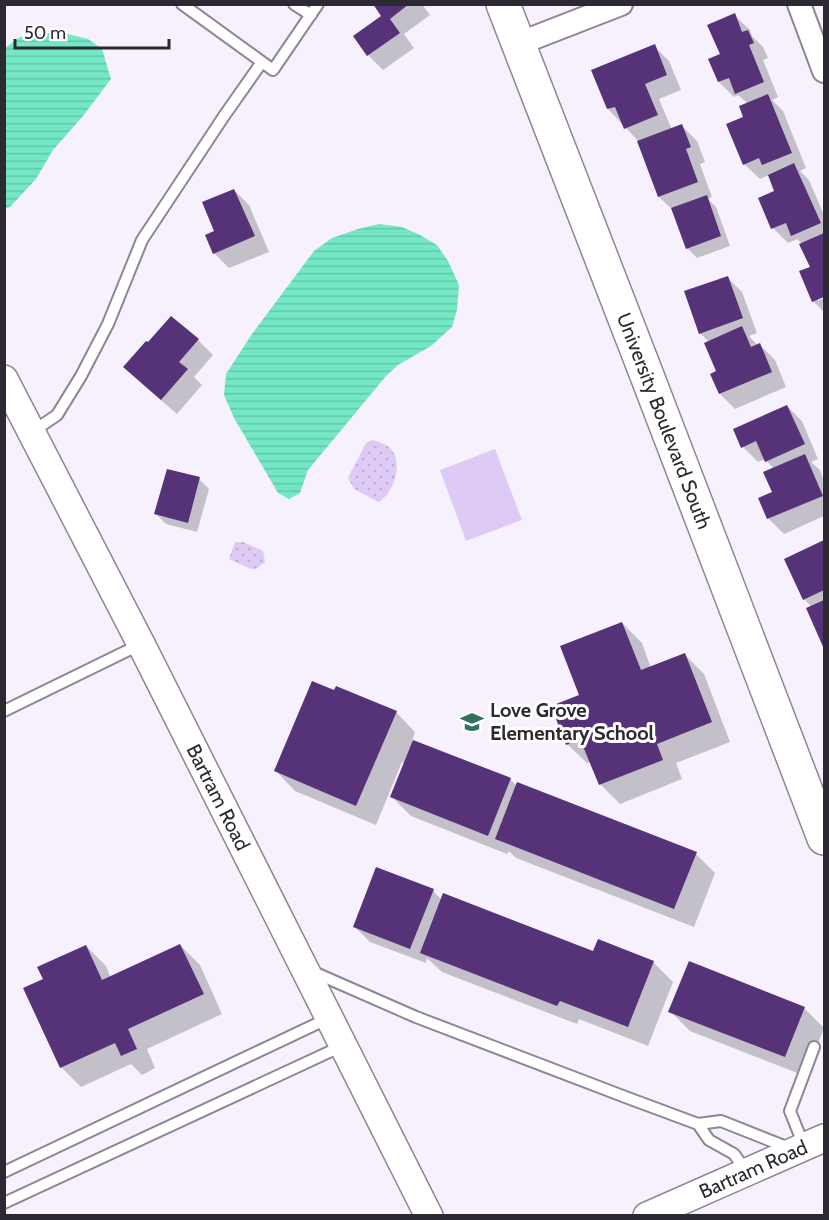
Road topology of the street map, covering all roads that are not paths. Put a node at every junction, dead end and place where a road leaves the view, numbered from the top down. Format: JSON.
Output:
{"nodes":[{"id":1,"x":182,"y":4,"type":"edge"},
{"id":2,"x":294,"y":4,"type":"edge"},
{"id":3,"x":318,"y":4,"type":"edge"},
{"id":4,"x":503,"y":4,"type":"edge"},
{"id":5,"x":621,"y":4,"type":"edge"},
{"id":6,"x":799,"y":4,"type":"edge"},
{"id":7,"x":311,"y":15,"type":"junction"},
{"id":8,"x":518,"y":44,"type":"junction"},
{"id":9,"x":262,"y":62,"type":"junction"},
{"id":10,"x":825,"y":71,"type":"edge"},
{"id":11,"x":4,"y":379,"type":"edge"},
{"id":12,"x":32,"y":433,"type":"junction"},
{"id":13,"x":141,"y":644,"type":"junction"},
{"id":14,"x":4,"y":711,"type":"edge"},
{"id":15,"x":825,"y":838,"type":"edge"},
{"id":16,"x":305,"y":969,"type":"junction"},
{"id":17,"x":329,"y":1018,"type":"junction"},
{"id":18,"x":343,"y":1046,"type":"junction"},
{"id":19,"x":814,"y":1047,"type":"dead end"},
{"id":20,"x":699,"y":1124,"type":"junction"},
{"id":21,"x":808,"y":1145,"type":"edge"},
{"id":22,"x":4,"y":1172,"type":"edge"},
{"id":23,"x":747,"y":1172,"type":"junction"},
{"id":24,"x":4,"y":1203,"type":"edge"},
{"id":25,"x":429,"y":1215,"type":"edge"},
{"id":26,"x":647,"y":1215,"type":"edge"}],
"edges":[{"from":1,"to":9,"type":"lane"},
{"from":2,"to":7,"type":"lane"},
{"from":3,"to":7,"type":"lane"},
{"from":4,"to":8,"type":"main road","name":"University Boulevard South"},
{"from":5,"to":8,"type":"street"},
{"from":6,"to":10,"type":"street"},
{"from":7,"to":9,"type":"lane"},
{"from":8,"to":15,"type":"main road","name":"University Boulevard South"},
{"from":9,"to":12,"type":"lane"},
{"from":11,"to":12,"type":"street","name":"Bartram Road"},
{"from":12,"to":13,"type":"street","name":"Bartram Road"},
{"from":13,"to":14,"type":"lane"},
{"from":13,"to":16,"type":"street","name":"Bartram Road"},
{"from":16,"to":17,"type":"street","name":"Bartram Road"},
{"from":16,"to":20,"type":"lane"},
{"from":17,"to":18,"type":"street","name":"Bartram Road"},
{"from":17,"to":22,"type":"lane"},
{"from":18,"to":24,"type":"lane"},
{"from":18,"to":25,"type":"street","name":"Bartram Road"},
{"from":19,"to":21,"type":"lane"},
{"from":20,"to":21,"type":"lane"},
{"from":20,"to":23,"type":"lane"},
{"from":21,"to":23,"type":"street","name":"Bartram Road"},
{"from":23,"to":26,"type":"street","name":"Bartram Road"}]}
